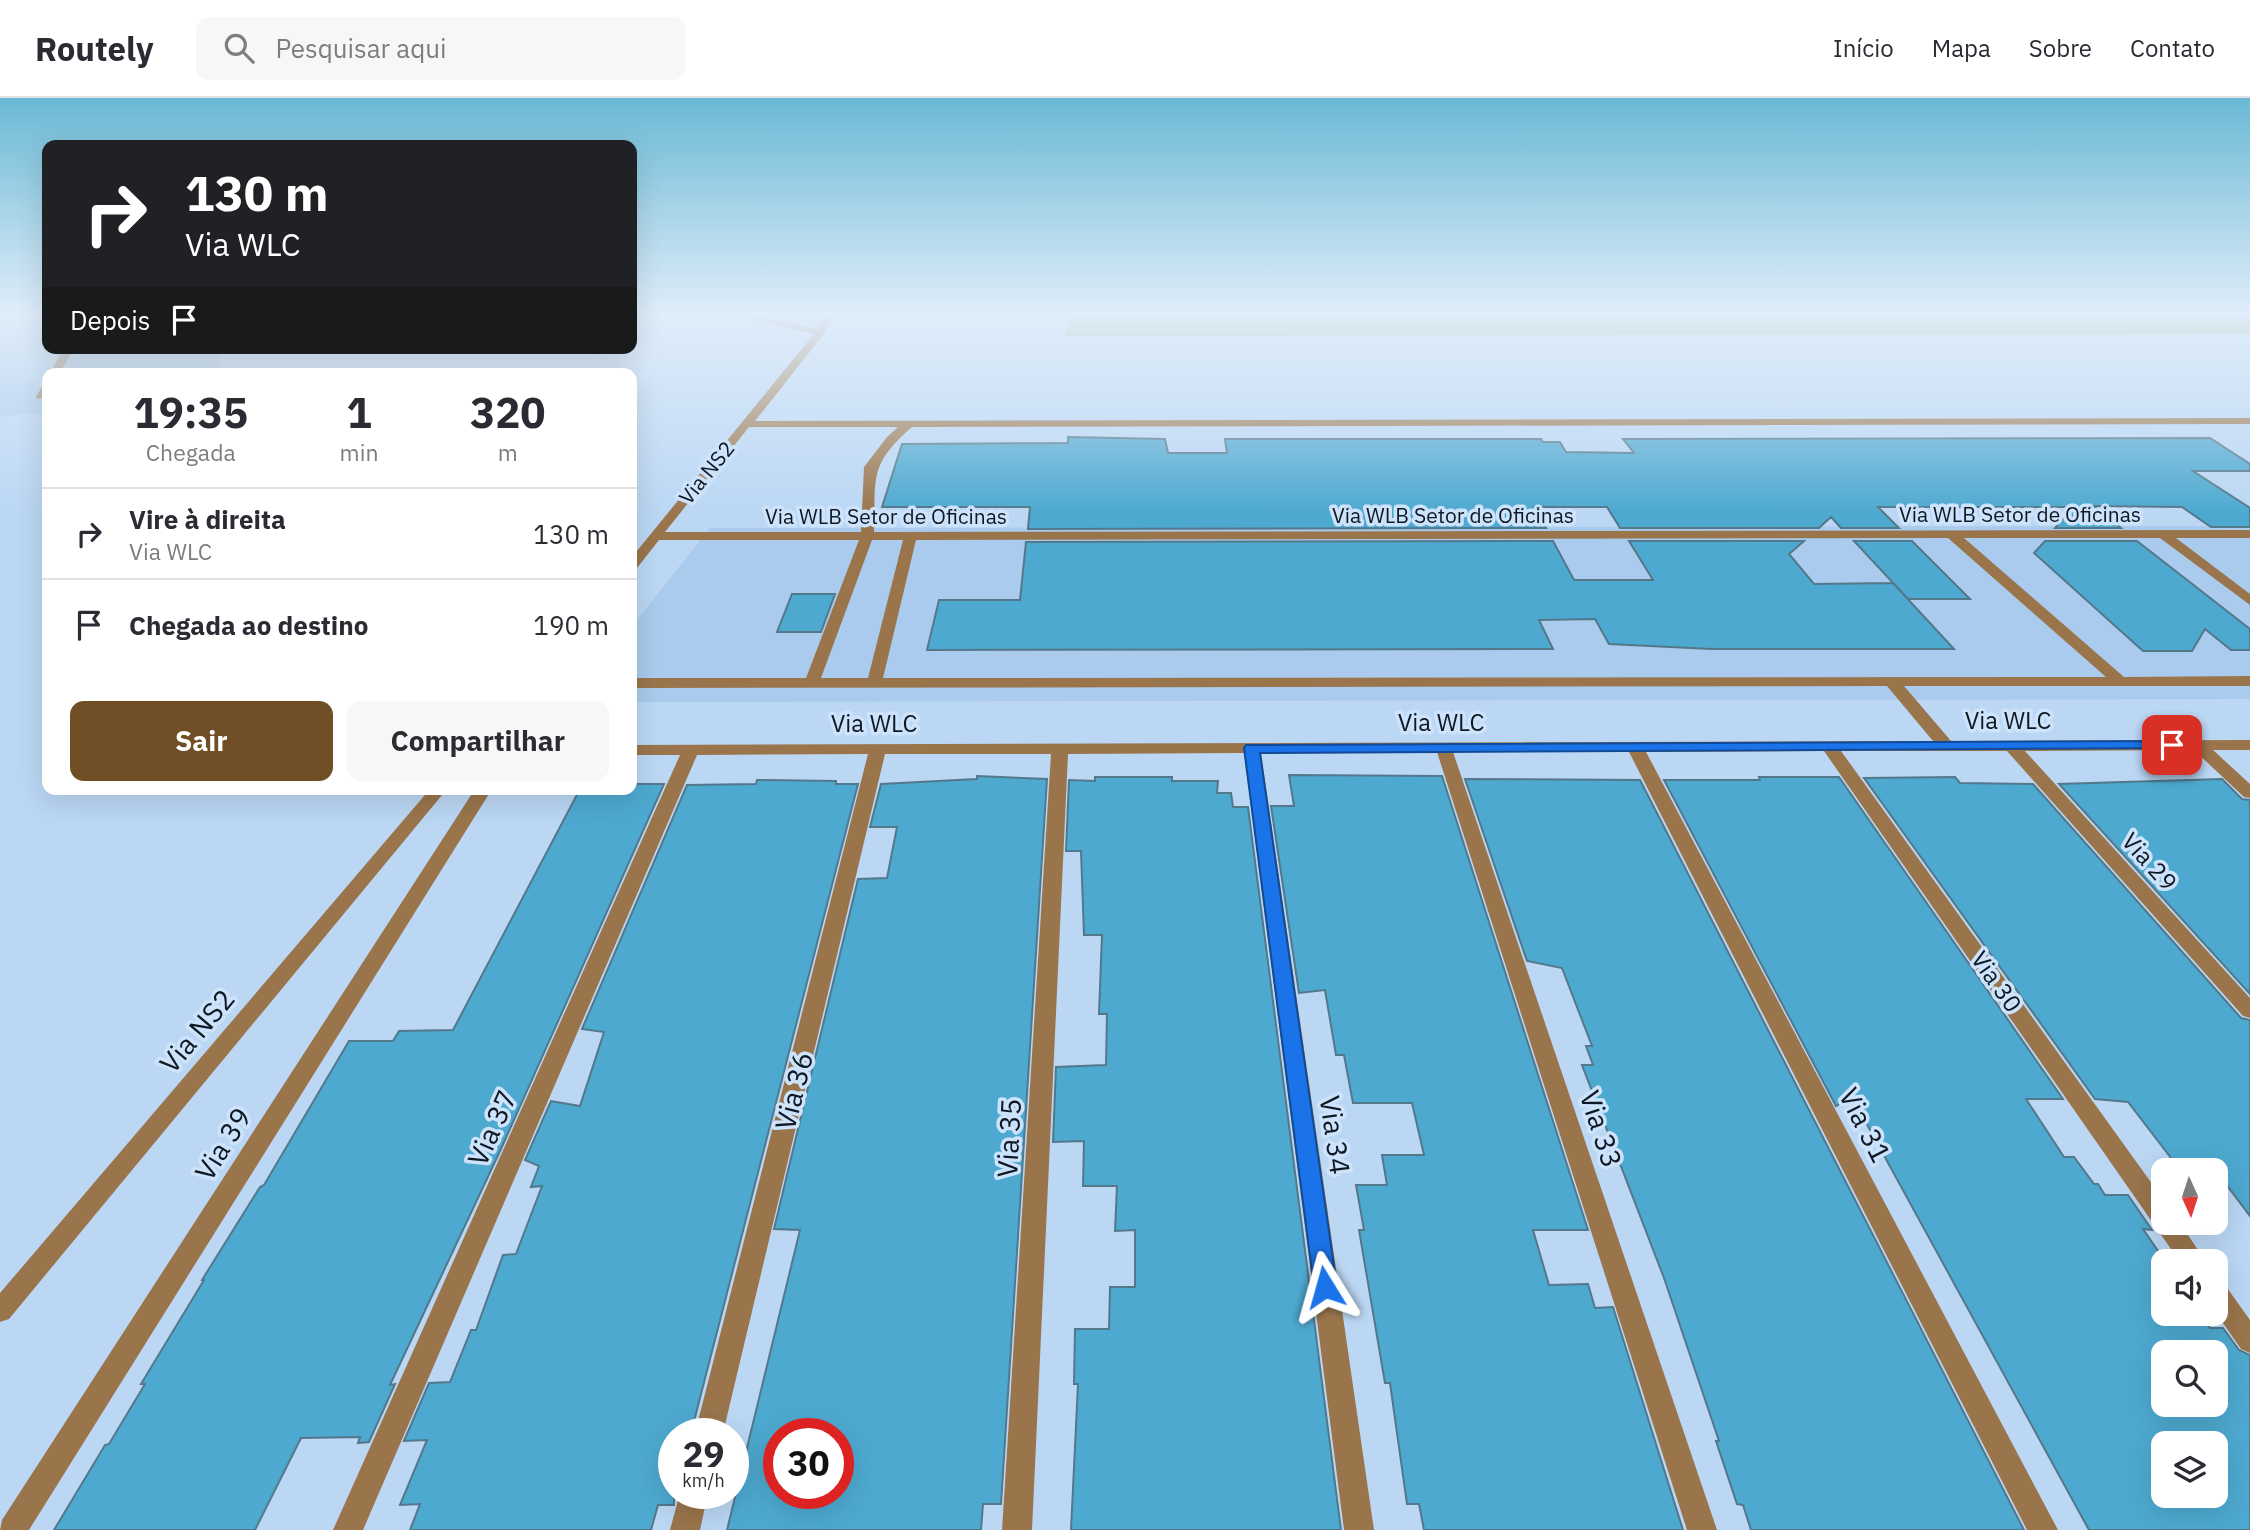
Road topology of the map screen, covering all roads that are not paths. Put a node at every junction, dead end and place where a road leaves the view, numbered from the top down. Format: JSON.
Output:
{"nodes":[{"id":1,"x":783,"y":380,"type":"edge"},
{"id":2,"x":2250,"y":421,"type":"edge"},
{"id":3,"x":748,"y":424,"type":"junction"},
{"id":4,"x":910,"y":424,"type":"junction"},
{"id":5,"x":1951,"y":534,"type":"junction"},
{"id":6,"x":2163,"y":534,"type":"junction"},
{"id":7,"x":2250,"y":534,"type":"edge"},
{"id":8,"x":656,"y":536,"type":"junction"},
{"id":9,"x":867,"y":536,"type":"junction"},
{"id":10,"x":910,"y":536,"type":"junction"},
{"id":11,"x":637,"y":559,"type":"edge"},
{"id":12,"x":2250,"y":601,"type":"edge"},
{"id":13,"x":2120,"y":681,"type":"junction"},
{"id":14,"x":2250,"y":681,"type":"edge"},
{"id":15,"x":1892,"y":682,"type":"junction"},
{"id":16,"x":812,"y":683,"type":"junction"},
{"id":17,"x":874,"y":683,"type":"junction"},
{"id":18,"x":637,"y":684,"type":"edge"},
{"id":19,"x":2198,"y":745,"type":"junction"},
{"id":20,"x":2250,"y":745,"type":"edge"},
{"id":21,"x":1829,"y":746,"type":"junction"},
{"id":22,"x":1945,"y":746,"type":"junction"},
{"id":23,"x":2011,"y":746,"type":"junction"},
{"id":24,"x":1443,"y":747,"type":"junction"},
{"id":25,"x":1635,"y":747,"type":"junction"},
{"id":26,"x":1060,"y":748,"type":"junction"},
{"id":27,"x":1252,"y":748,"type":"junction"},
{"id":28,"x":878,"y":749,"type":"junction"},
{"id":29,"x":637,"y":750,"type":"edge"},
{"id":30,"x":691,"y":750,"type":"junction"},
{"id":31,"x":2250,"y":793,"type":"edge"},
{"id":32,"x":434,"y":795,"type":"edge"},
{"id":33,"x":480,"y":795,"type":"edge"},
{"id":34,"x":2250,"y":1012,"type":"edge"},
{"id":35,"x":2151,"y":1201,"type":"edge"},
{"id":36,"x":2228,"y":1310,"type":"edge"},
{"id":37,"x":0,"y":1311,"type":"edge"},
{"id":38,"x":2250,"y":1341,"type":"edge"},
{"id":39,"x":713,"y":1418,"type":"edge"},
{"id":40,"x":690,"y":1509,"type":"edge"},
{"id":41,"x":12,"y":1530,"type":"edge"},
{"id":42,"x":348,"y":1530,"type":"edge"},
{"id":43,"x":685,"y":1530,"type":"edge"},
{"id":44,"x":1017,"y":1530,"type":"edge"},
{"id":45,"x":1359,"y":1530,"type":"edge"},
{"id":46,"x":1702,"y":1530,"type":"edge"},
{"id":47,"x":2043,"y":1530,"type":"edge"}],
"edges":[{"from":1,"to":3,"type":"street","name":"Via NS2"},
{"from":2,"to":4,"type":"street"},
{"from":3,"to":4,"type":"street"},
{"from":3,"to":8,"type":"street","name":"Via NS2"},
{"from":4,"to":9,"type":"street"},
{"from":5,"to":6,"type":"street","name":"Via WLB Setor de Oficinas"},
{"from":5,"to":10,"type":"street","name":"Via WLB Setor de Oficinas"},
{"from":5,"to":13,"type":"street"},
{"from":6,"to":7,"type":"street","name":"Via WLB Setor de Oficinas"},
{"from":6,"to":12,"type":"street"},
{"from":8,"to":9,"type":"street","name":"Via WLB Setor de Oficinas"},
{"from":8,"to":11,"type":"street","name":"Via NS2"},
{"from":9,"to":10,"type":"street","name":"Via WLB Setor de Oficinas"},
{"from":9,"to":16,"type":"street"},
{"from":10,"to":17,"type":"street"},
{"from":13,"to":14,"type":"street","name":"Via WLC"},
{"from":13,"to":15,"type":"street","name":"Via WLC"},
{"from":15,"to":17,"type":"street","name":"Via WLC"},
{"from":15,"to":22,"type":"street"},
{"from":16,"to":17,"type":"street","name":"Via WLC"},
{"from":16,"to":18,"type":"street","name":"Via WLC"},
{"from":19,"to":20,"type":"street","name":"Via WLC"},
{"from":19,"to":23,"type":"street","name":"Via WLC"},
{"from":19,"to":31,"type":"street"},
{"from":21,"to":22,"type":"street","name":"Via WLC"},
{"from":21,"to":25,"type":"street","name":"Via WLC"},
{"from":21,"to":35,"type":"street","name":"Via 30"},
{"from":22,"to":23,"type":"street","name":"Via WLC"},
{"from":23,"to":34,"type":"street","name":"Via 29"},
{"from":24,"to":25,"type":"street","name":"Via WLC"},
{"from":24,"to":27,"type":"street","name":"Via WLC"},
{"from":24,"to":46,"type":"street","name":"Via 33"},
{"from":25,"to":47,"type":"street","name":"Via 31"},
{"from":26,"to":27,"type":"street","name":"Via WLC"},
{"from":26,"to":28,"type":"street","name":"Via WLC"},
{"from":26,"to":44,"type":"street","name":"Via 35"},
{"from":27,"to":45,"type":"street","name":"Via 34"},
{"from":28,"to":30,"type":"street","name":"Via WLC"},
{"from":28,"to":39,"type":"street","name":"Via 36"},
{"from":29,"to":30,"type":"street","name":"Via WLC"},
{"from":30,"to":42,"type":"street","name":"Via 37"},
{"from":32,"to":37,"type":"street","name":"Via NS2"},
{"from":33,"to":41,"type":"street","name":"Via 39"},
{"from":36,"to":38,"type":"street"},
{"from":40,"to":43,"type":"street"}]}
